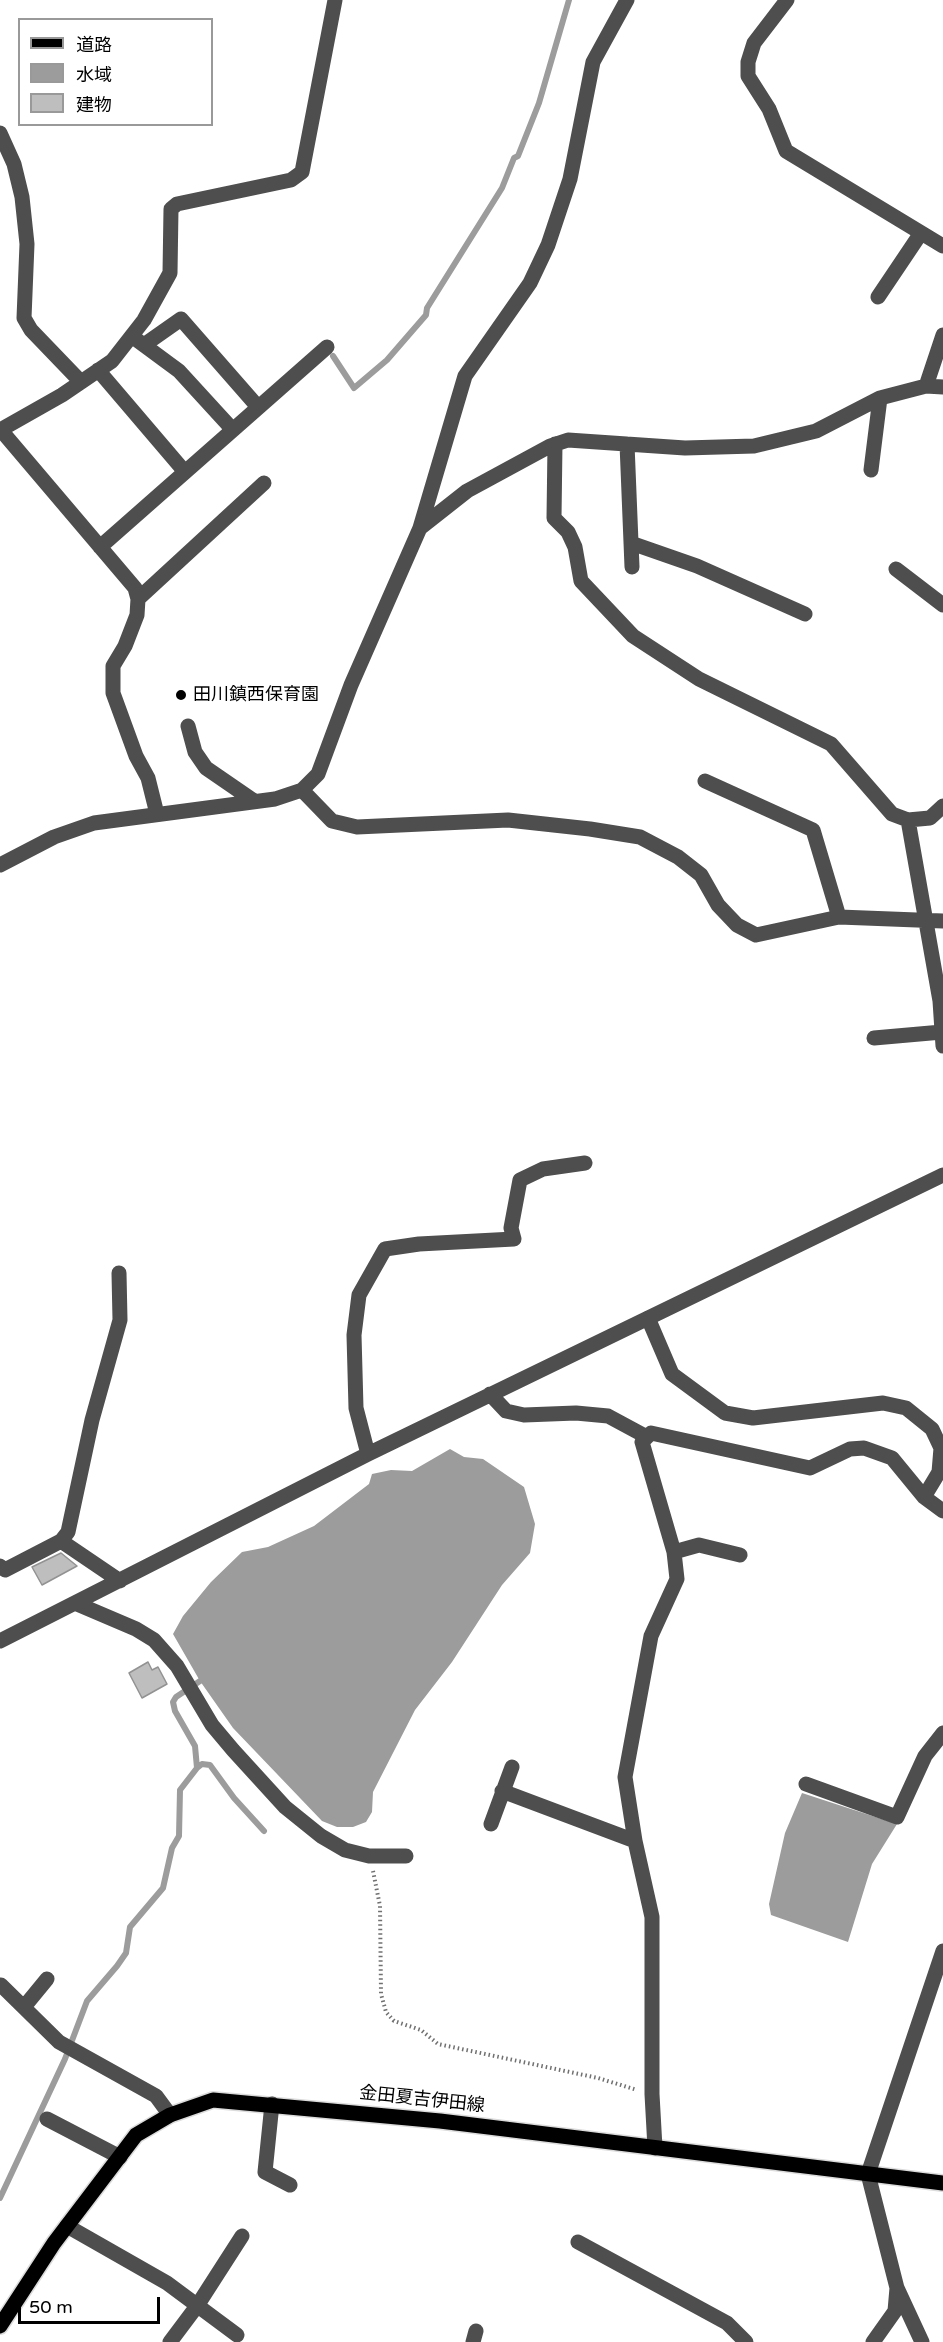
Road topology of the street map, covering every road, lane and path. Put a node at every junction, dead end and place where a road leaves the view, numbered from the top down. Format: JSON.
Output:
{"nodes":[{"id":1,"x":335,"y":0,"type":"edge"},
{"id":2,"x":627,"y":0,"type":"edge"},
{"id":3,"x":787,"y":0,"type":"edge"},
{"id":4,"x":0,"y":133,"type":"edge"},
{"id":5,"x":921,"y":233,"type":"junction"},
{"id":6,"x":943,"y":246,"type":"edge"},
{"id":7,"x":878,"y":297,"type":"dead end"},
{"id":8,"x":943,"y":335,"type":"edge"},
{"id":9,"x":138,"y":340,"type":"junction"},
{"id":10,"x":327,"y":347,"type":"dead end"},
{"id":11,"x":98,"y":370,"type":"junction"},
{"id":12,"x":81,"y":382,"type":"junction"},
{"id":13,"x":927,"y":386,"type":"junction"},
{"id":14,"x":943,"y":387,"type":"edge"},
{"id":15,"x":880,"y":398,"type":"junction"},
{"id":16,"x":258,"y":407,"type":"junction"},
{"id":17,"x":1,"y":429,"type":"edge"},
{"id":18,"x":232,"y":430,"type":"junction"},
{"id":19,"x":555,"y":444,"type":"junction"},
{"id":20,"x":627,"y":444,"type":"junction"},
{"id":21,"x":871,"y":470,"type":"dead end"},
{"id":22,"x":185,"y":471,"type":"junction"},
{"id":23,"x":264,"y":483,"type":"dead end"},
{"id":24,"x":420,"y":528,"type":"junction"},
{"id":25,"x":632,"y":543,"type":"junction"},
{"id":26,"x":100,"y":547,"type":"junction"},
{"id":27,"x":632,"y":567,"type":"dead end"},
{"id":28,"x":896,"y":569,"type":"dead end"},
{"id":29,"x":138,"y":599,"type":"junction"},
{"id":30,"x":943,"y":605,"type":"edge"},
{"id":31,"x":805,"y":615,"type":"dead end"},
{"id":32,"x":188,"y":726,"type":"dead end"},
{"id":33,"x":705,"y":781,"type":"dead end"},
{"id":34,"x":302,"y":790,"type":"junction"},
{"id":35,"x":254,"y":801,"type":"junction"},
{"id":36,"x":943,"y":806,"type":"edge"},
{"id":37,"x":157,"y":814,"type":"junction"},
{"id":38,"x":908,"y":820,"type":"junction"},
{"id":39,"x":0,"y":865,"type":"edge"},
{"id":40,"x":839,"y":917,"type":"junction"},
{"id":41,"x":935,"y":920,"type":"edge"},
{"id":42,"x":942,"y":1032,"type":"edge"},
{"id":43,"x":874,"y":1038,"type":"dead end"},
{"id":44,"x":943,"y":1046,"type":"edge"},
{"id":45,"x":585,"y":1163,"type":"dead end"},
{"id":46,"x":943,"y":1175,"type":"edge"},
{"id":47,"x":119,"y":1273,"type":"dead end"},
{"id":48,"x":648,"y":1318,"type":"junction"},
{"id":49,"x":490,"y":1394,"type":"junction"},
{"id":50,"x":647,"y":1437,"type":"junction"},
{"id":51,"x":368,"y":1454,"type":"junction"},
{"id":52,"x":924,"y":1497,"type":"junction"},
{"id":53,"x":943,"y":1511,"type":"edge"},
{"id":54,"x":61,"y":1541,"type":"junction"},
{"id":55,"x":674,"y":1552,"type":"junction"},
{"id":56,"x":740,"y":1555,"type":"dead end"},
{"id":57,"x":0,"y":1566,"type":"edge"},
{"id":58,"x":120,"y":1581,"type":"junction"},
{"id":59,"x":75,"y":1603,"type":"junction"},
{"id":60,"x":0,"y":1641,"type":"edge"},
{"id":61,"x":943,"y":1733,"type":"edge"},
{"id":62,"x":512,"y":1767,"type":"dead end"},
{"id":63,"x":806,"y":1784,"type":"dead end"},
{"id":64,"x":502,"y":1791,"type":"junction"},
{"id":65,"x":491,"y":1824,"type":"dead end"},
{"id":66,"x":635,"y":1841,"type":"junction"},
{"id":67,"x":369,"y":1856,"type":"junction"},
{"id":68,"x":406,"y":1856,"type":"dead end"},
{"id":69,"x":943,"y":1951,"type":"edge"},
{"id":70,"x":47,"y":1979,"type":"dead end"},
{"id":71,"x":1,"y":1985,"type":"edge"},
{"id":72,"x":24,"y":2007,"type":"junction"},
{"id":73,"x":652,"y":2094,"type":"junction"},
{"id":74,"x":272,"y":2104,"type":"junction"},
{"id":75,"x":170,"y":2115,"type":"junction"},
{"id":76,"x":47,"y":2119,"type":"dead end"},
{"id":77,"x":655,"y":2148,"type":"junction"},
{"id":78,"x":120,"y":2157,"type":"junction"},
{"id":79,"x":868,"y":2174,"type":"junction"},
{"id":80,"x":943,"y":2183,"type":"edge"},
{"id":81,"x":290,"y":2185,"type":"dead end"},
{"id":82,"x":67,"y":2226,"type":"junction"},
{"id":83,"x":242,"y":2236,"type":"dead end"},
{"id":84,"x":578,"y":2242,"type":"dead end"},
{"id":85,"x":897,"y":2288,"type":"junction"},
{"id":86,"x":197,"y":2306,"type":"junction"},
{"id":87,"x":0,"y":2326,"type":"edge"},
{"id":88,"x":237,"y":2335,"type":"dead end"},
{"id":89,"x":170,"y":2342,"type":"edge"},
{"id":90,"x":746,"y":2342,"type":"edge"},
{"id":91,"x":873,"y":2342,"type":"edge"},
{"id":92,"x":922,"y":2342,"type":"edge"}],
"edges":[{"from":1,"to":9,"type":"street"},
{"from":2,"to":24,"type":"street"},
{"from":3,"to":5,"type":"street"},
{"from":4,"to":12,"type":"street"},
{"from":5,"to":6,"type":"street"},
{"from":5,"to":7,"type":"street"},
{"from":8,"to":13,"type":"street"},
{"from":9,"to":11,"type":"street"},
{"from":9,"to":16,"type":"street"},
{"from":9,"to":18,"type":"street"},
{"from":10,"to":16,"type":"street"},
{"from":11,"to":12,"type":"street"},
{"from":11,"to":22,"type":"street"},
{"from":12,"to":17,"type":"street"},
{"from":13,"to":14,"type":"street"},
{"from":13,"to":15,"type":"street"},
{"from":15,"to":20,"type":"street"},
{"from":15,"to":21,"type":"street"},
{"from":16,"to":18,"type":"street"},
{"from":17,"to":26,"type":"street"},
{"from":18,"to":22,"type":"street"},
{"from":19,"to":20,"type":"street"},
{"from":19,"to":24,"type":"street"},
{"from":19,"to":38,"type":"street"},
{"from":20,"to":25,"type":"street"},
{"from":22,"to":26,"type":"street"},
{"from":23,"to":29,"type":"street"},
{"from":24,"to":34,"type":"street"},
{"from":25,"to":27,"type":"street"},
{"from":25,"to":31,"type":"street"},
{"from":26,"to":29,"type":"street"},
{"from":28,"to":30,"type":"street"},
{"from":29,"to":37,"type":"street"},
{"from":32,"to":35,"type":"street"},
{"from":33,"to":40,"type":"street"},
{"from":34,"to":35,"type":"street"},
{"from":34,"to":40,"type":"street"},
{"from":35,"to":37,"type":"street"},
{"from":36,"to":38,"type":"street"},
{"from":37,"to":39,"type":"street"},
{"from":38,"to":41,"type":"street"},
{"from":40,"to":41,"type":"street"},
{"from":41,"to":42,"type":"street"},
{"from":42,"to":43,"type":"street"},
{"from":42,"to":44,"type":"street"},
{"from":45,"to":51,"type":"street"},
{"from":46,"to":48,"type":"street"},
{"from":47,"to":54,"type":"street"},
{"from":48,"to":49,"type":"street"},
{"from":48,"to":52,"type":"street"},
{"from":49,"to":50,"type":"street"},
{"from":49,"to":51,"type":"street"},
{"from":50,"to":52,"type":"street"},
{"from":50,"to":55,"type":"street"},
{"from":51,"to":58,"type":"street"},
{"from":52,"to":53,"type":"street"},
{"from":54,"to":57,"type":"street"},
{"from":54,"to":58,"type":"street"},
{"from":55,"to":56,"type":"street"},
{"from":55,"to":66,"type":"street"},
{"from":58,"to":59,"type":"street"},
{"from":59,"to":60,"type":"street"},
{"from":59,"to":67,"type":"street"},
{"from":61,"to":63,"type":"street"},
{"from":62,"to":64,"type":"street"},
{"from":64,"to":65,"type":"street"},
{"from":64,"to":66,"type":"street"},
{"from":66,"to":73,"type":"street"},
{"from":67,"to":68,"type":"street"},
{"from":67,"to":73,"type":"path"},
{"from":69,"to":79,"type":"street"},
{"from":70,"to":72,"type":"street"},
{"from":71,"to":72,"type":"street"},
{"from":72,"to":75,"type":"street"},
{"from":73,"to":77,"type":"street"},
{"from":74,"to":75,"type":"main road","name":"金田夏吉伊田線"},
{"from":74,"to":77,"type":"main road","name":"金田夏吉伊田線"},
{"from":74,"to":81,"type":"street"},
{"from":75,"to":78,"type":"main road","name":"金田夏吉伊田線"},
{"from":76,"to":78,"type":"street"},
{"from":77,"to":79,"type":"main road","name":"金田夏吉伊田線"},
{"from":78,"to":82,"type":"main road","name":"金田夏吉伊田線"},
{"from":79,"to":80,"type":"main road","name":"金田夏吉伊田線"},
{"from":79,"to":85,"type":"street"},
{"from":82,"to":86,"type":"street"},
{"from":82,"to":87,"type":"main road","name":"金田夏吉伊田線"},
{"from":83,"to":86,"type":"street"},
{"from":84,"to":90,"type":"street"},
{"from":85,"to":91,"type":"street"},
{"from":85,"to":92,"type":"street"},
{"from":86,"to":88,"type":"street"},
{"from":86,"to":89,"type":"street"}]}
